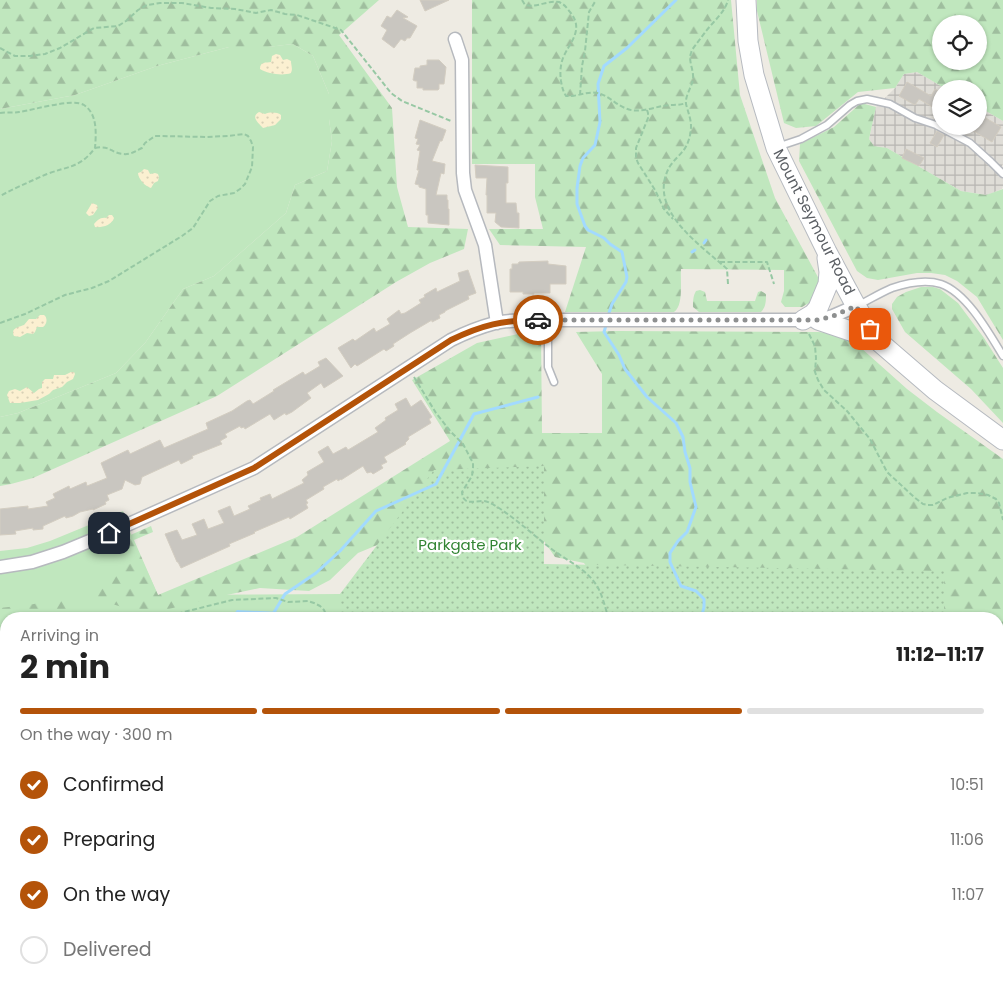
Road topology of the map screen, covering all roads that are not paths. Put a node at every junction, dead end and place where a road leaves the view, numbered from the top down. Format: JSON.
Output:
{"nodes":[{"id":1,"x":746,"y":0,"type":"edge"},
{"id":2,"x":455,"y":39,"type":"dead end"},
{"id":3,"x":776,"y":148,"type":"junction"},
{"id":4,"x":1003,"y":174,"type":"edge"},
{"id":5,"x":827,"y":252,"type":"junction"},
{"id":6,"x":856,"y":306,"type":"junction"},
{"id":7,"x":548,"y":320,"type":"junction"},
{"id":8,"x":497,"y":322,"type":"junction"},
{"id":9,"x":809,"y":324,"type":"junction"},
{"id":10,"x":878,"y":340,"type":"junction"},
{"id":11,"x":1003,"y":356,"type":"edge"},
{"id":12,"x":554,"y":382,"type":"dead end"},
{"id":13,"x":1003,"y":440,"type":"edge"},
{"id":14,"x":0,"y":567,"type":"edge"}],
"edges":[{"from":1,"to":3,"type":"street","name":"Mount Seymour Road"},
{"from":2,"to":8,"type":"street"},
{"from":3,"to":4,"type":"lane"},
{"from":3,"to":5,"type":"street","name":"Mount Seymour Road"},
{"from":5,"to":6,"type":"street","name":"Mount Seymour Road"},
{"from":5,"to":9,"type":"street"},
{"from":6,"to":9,"type":"street"},
{"from":6,"to":10,"type":"street","name":"Mount Seymour Road"},
{"from":6,"to":11,"type":"lane"},
{"from":7,"to":8,"type":"street"},
{"from":7,"to":9,"type":"street"},
{"from":7,"to":12,"type":"lane"},
{"from":8,"to":14,"type":"street"},
{"from":9,"to":10,"type":"street"},
{"from":10,"to":13,"type":"street","name":"Mount Seymour Road"}]}
